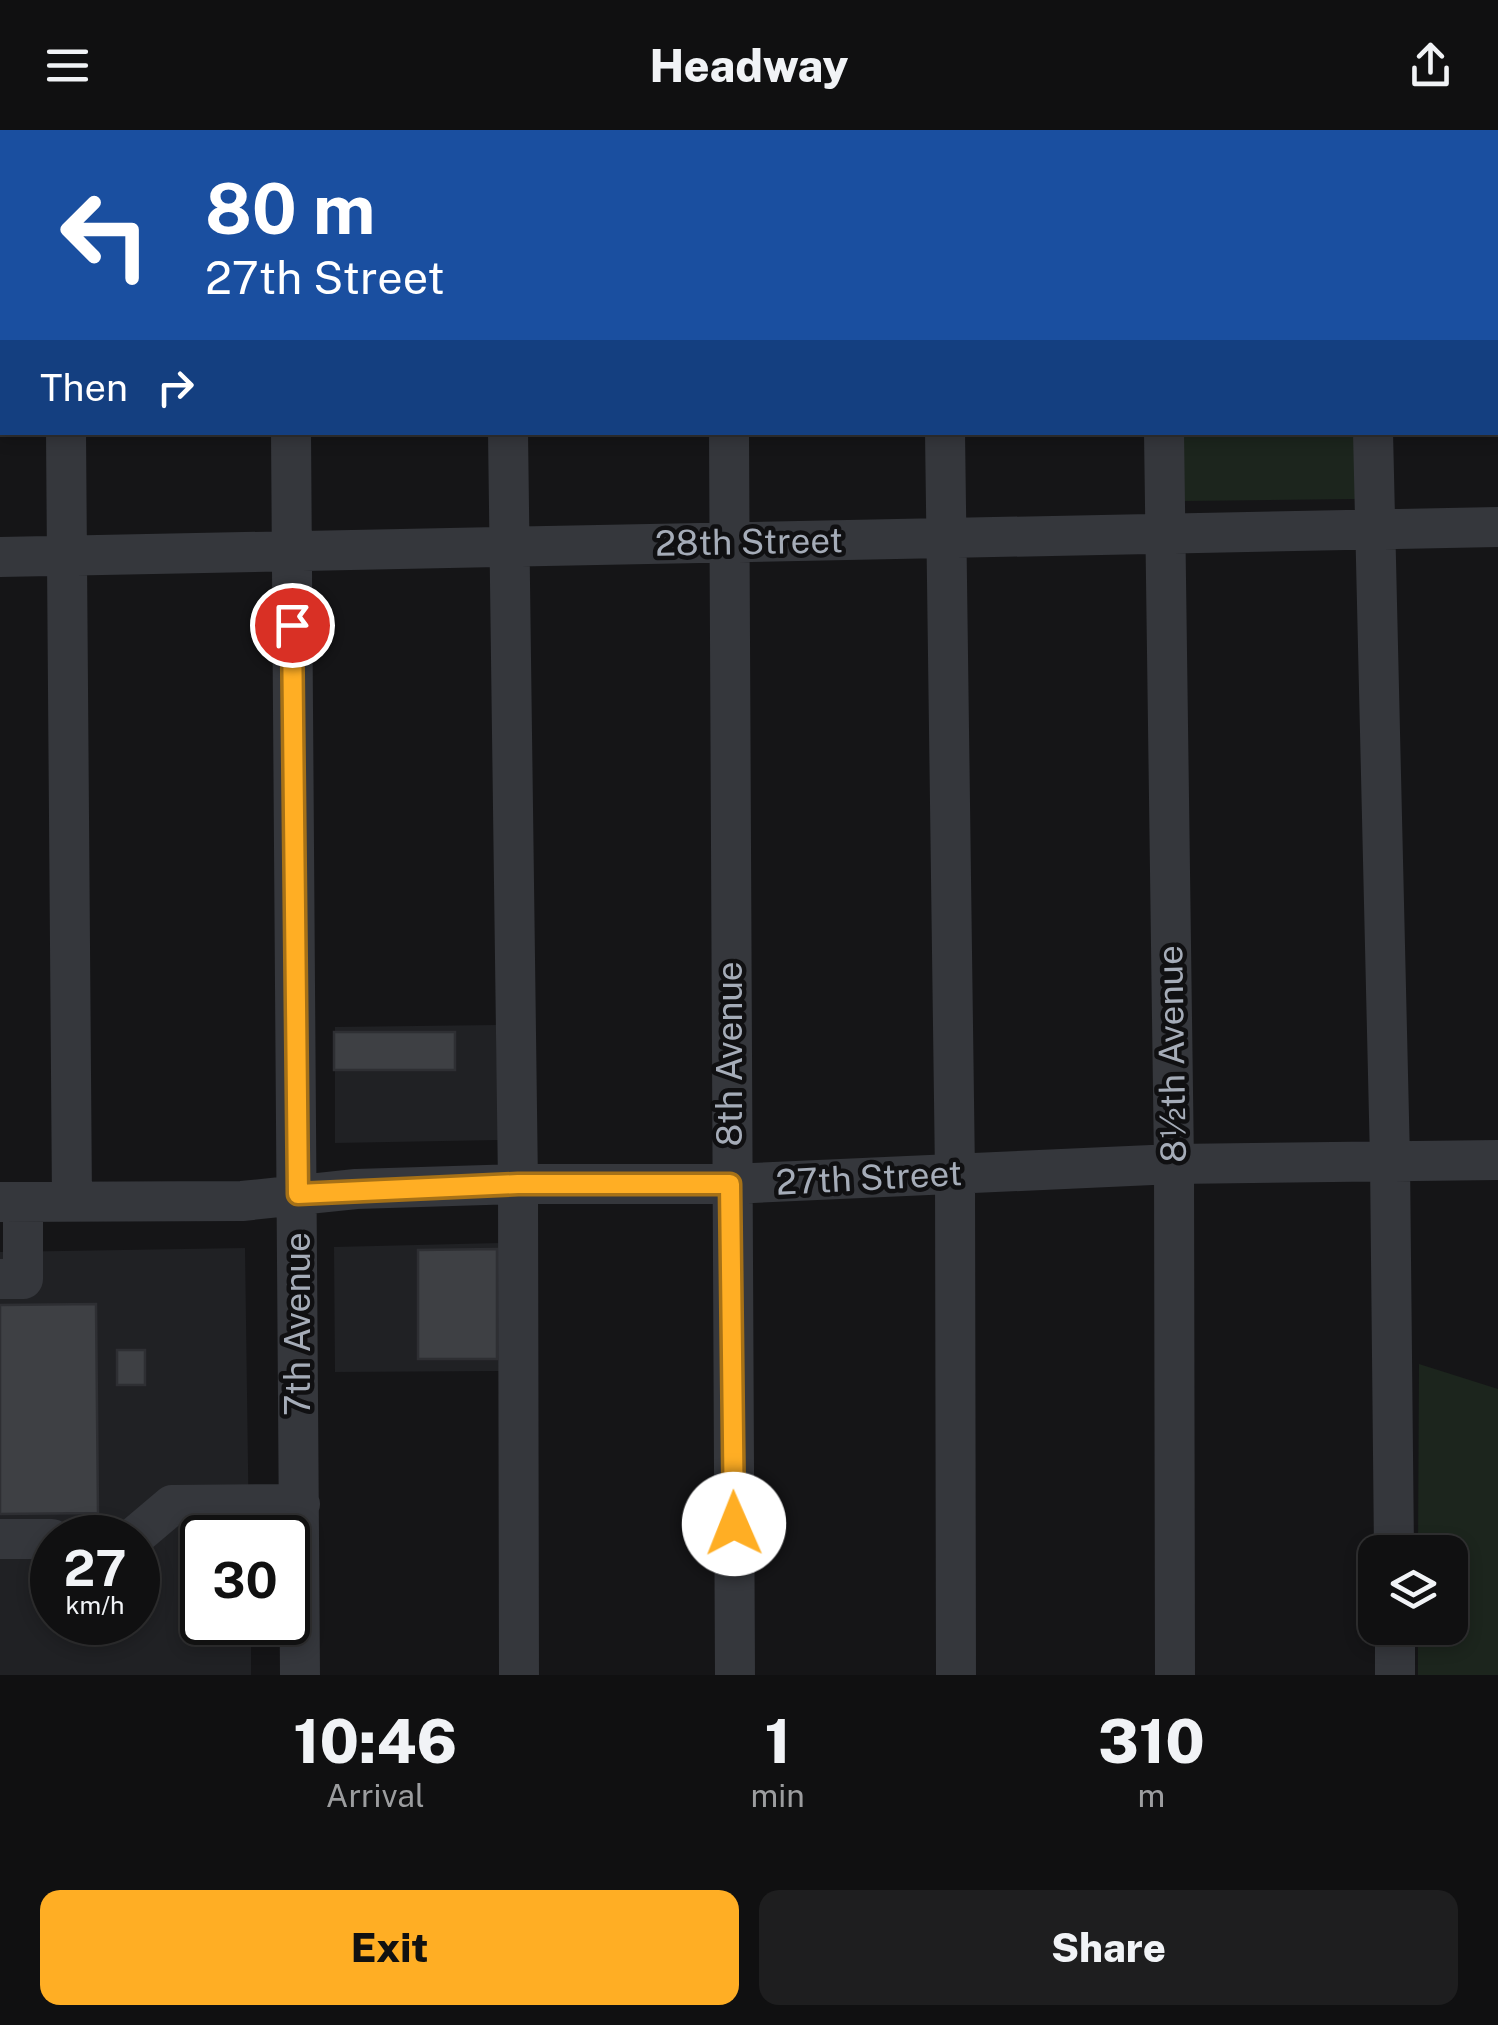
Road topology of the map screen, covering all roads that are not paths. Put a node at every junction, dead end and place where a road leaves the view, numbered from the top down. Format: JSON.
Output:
{"nodes":[{"id":1,"x":66,"y":435,"type":"edge"},
{"id":2,"x":290,"y":435,"type":"edge"},
{"id":3,"x":508,"y":435,"type":"edge"},
{"id":4,"x":729,"y":435,"type":"edge"},
{"id":5,"x":945,"y":435,"type":"edge"},
{"id":6,"x":1164,"y":435,"type":"edge"},
{"id":7,"x":1373,"y":435,"type":"edge"},
{"id":8,"x":1498,"y":527,"type":"edge"},
{"id":9,"x":1375,"y":529,"type":"junction"},
{"id":10,"x":1165,"y":532,"type":"junction"},
{"id":11,"x":945,"y":539,"type":"junction"},
{"id":12,"x":508,"y":544,"type":"junction"},
{"id":13,"x":730,"y":544,"type":"junction"},
{"id":14,"x":292,"y":550,"type":"junction"},
{"id":15,"x":69,"y":555,"type":"junction"},
{"id":16,"x":0,"y":557,"type":"edge"},
{"id":17,"x":1390,"y":1160,"type":"junction"},
{"id":18,"x":1498,"y":1160,"type":"edge"},
{"id":19,"x":1174,"y":1164,"type":"junction"},
{"id":20,"x":955,"y":1174,"type":"junction"},
{"id":21,"x":518,"y":1184,"type":"junction"},
{"id":22,"x":730,"y":1184,"type":"junction"},
{"id":23,"x":298,"y":1194,"type":"junction"},
{"id":24,"x":11,"y":1202,"type":"edge"},
{"id":25,"x":72,"y":1202,"type":"junction"},
{"id":26,"x":0,"y":1279,"type":"edge"},
{"id":27,"x":300,"y":1504,"type":"junction"},
{"id":28,"x":160,"y":1517,"type":"edge"},
{"id":29,"x":1394,"y":1535,"type":"edge"},
{"id":30,"x":30,"y":1538,"type":"edge"},
{"id":31,"x":0,"y":1539,"type":"edge"},
{"id":32,"x":1394,"y":1645,"type":"edge"},
{"id":33,"x":300,"y":1675,"type":"edge"},
{"id":34,"x":519,"y":1675,"type":"edge"},
{"id":35,"x":735,"y":1675,"type":"edge"},
{"id":36,"x":956,"y":1675,"type":"edge"},
{"id":37,"x":1174,"y":1675,"type":"edge"},
{"id":38,"x":1395,"y":1675,"type":"edge"}],
"edges":[{"from":1,"to":15,"type":"street"},
{"from":2,"to":14,"type":"street","name":"7th Avenue"},
{"from":3,"to":12,"type":"street"},
{"from":4,"to":13,"type":"street","name":"8th Avenue"},
{"from":5,"to":11,"type":"street"},
{"from":6,"to":10,"type":"street","name":"8½th Avenue"},
{"from":7,"to":9,"type":"street"},
{"from":8,"to":9,"type":"street","name":"28th Street"},
{"from":9,"to":10,"type":"street","name":"28th Street"},
{"from":9,"to":17,"type":"street"},
{"from":10,"to":11,"type":"street","name":"28th Street"},
{"from":10,"to":19,"type":"street","name":"8½th Avenue"},
{"from":11,"to":13,"type":"street","name":"28th Street"},
{"from":11,"to":20,"type":"street"},
{"from":12,"to":13,"type":"street","name":"28th Street"},
{"from":12,"to":14,"type":"street","name":"28th Street"},
{"from":12,"to":21,"type":"street"},
{"from":13,"to":22,"type":"street","name":"8th Avenue"},
{"from":14,"to":15,"type":"street","name":"28th Street"},
{"from":14,"to":23,"type":"street","name":"7th Avenue"},
{"from":15,"to":16,"type":"street","name":"28th Street"},
{"from":15,"to":25,"type":"street"},
{"from":17,"to":18,"type":"street","name":"27th Street"},
{"from":17,"to":19,"type":"street","name":"27th Street"},
{"from":17,"to":29,"type":"street"},
{"from":19,"to":20,"type":"street","name":"27th Street"},
{"from":19,"to":37,"type":"street","name":"8½th Avenue"},
{"from":20,"to":22,"type":"street","name":"27th Street"},
{"from":20,"to":36,"type":"street"},
{"from":21,"to":22,"type":"street","name":"27th Street"},
{"from":21,"to":23,"type":"street","name":"27th Street"},
{"from":21,"to":34,"type":"street"},
{"from":22,"to":35,"type":"street","name":"8th Avenue"},
{"from":23,"to":25,"type":"street","name":"27th Street"},
{"from":23,"to":27,"type":"street","name":"7th Avenue"},
{"from":24,"to":25,"type":"street","name":"27th Street"},
{"from":24,"to":26,"type":"street"},
{"from":27,"to":28,"type":"street"},
{"from":27,"to":33,"type":"street","name":"7th Avenue"},
{"from":30,"to":31,"type":"street"},
{"from":32,"to":38,"type":"street"}]}
